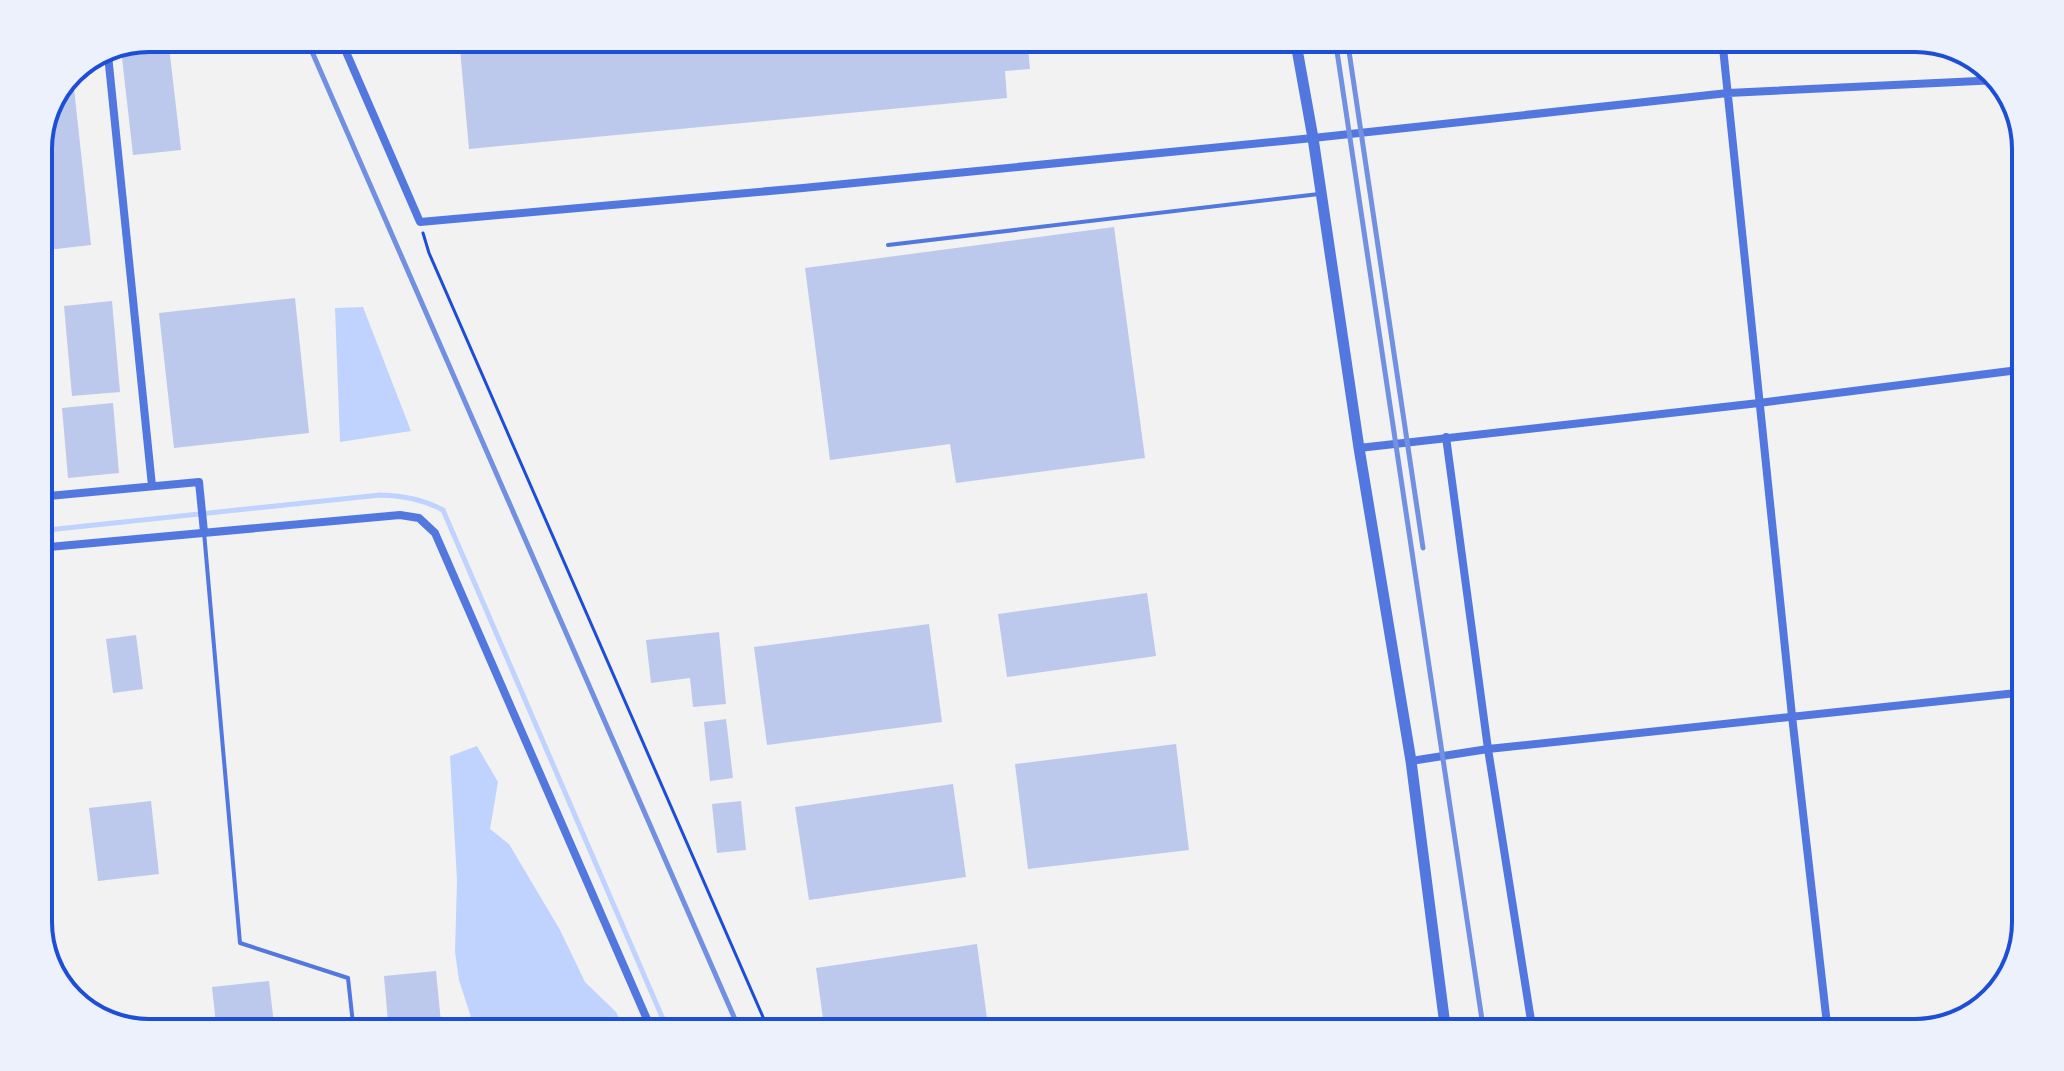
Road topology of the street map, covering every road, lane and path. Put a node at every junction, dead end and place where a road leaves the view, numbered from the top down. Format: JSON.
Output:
{"nodes":[{"id":1,"x":346,"y":52,"type":"edge"},
{"id":2,"x":1298,"y":52,"type":"edge"},
{"id":3,"x":1724,"y":52,"type":"edge"},
{"id":4,"x":109,"y":61,"type":"edge"},
{"id":5,"x":1984,"y":81,"type":"edge"},
{"id":6,"x":1728,"y":93,"type":"junction"},
{"id":7,"x":1313,"y":138,"type":"junction"},
{"id":8,"x":1321,"y":194,"type":"junction"},
{"id":9,"x":420,"y":222,"type":"junction"},
{"id":10,"x":888,"y":245,"type":"dead end"},
{"id":11,"x":2012,"y":371,"type":"edge"},
{"id":12,"x":1759,"y":403,"type":"junction"},
{"id":13,"x":1446,"y":437,"type":"junction"},
{"id":14,"x":1359,"y":448,"type":"junction"},
{"id":15,"x":152,"y":486,"type":"junction"},
{"id":16,"x":52,"y":496,"type":"edge"},
{"id":17,"x":204,"y":532,"type":"junction"},
{"id":18,"x":52,"y":547,"type":"edge"},
{"id":19,"x":2012,"y":693,"type":"edge"},
{"id":20,"x":1792,"y":716,"type":"junction"},
{"id":21,"x":1488,"y":749,"type":"junction"},
{"id":22,"x":1411,"y":761,"type":"junction"},
{"id":23,"x":352,"y":1019,"type":"edge"},
{"id":24,"x":647,"y":1019,"type":"edge"},
{"id":25,"x":764,"y":1019,"type":"edge"},
{"id":26,"x":1444,"y":1019,"type":"edge"},
{"id":27,"x":1531,"y":1019,"type":"edge"},
{"id":28,"x":1827,"y":1019,"type":"edge"}],
"edges":[{"from":1,"to":9,"type":"street"},
{"from":2,"to":7,"type":"street"},
{"from":3,"to":6,"type":"street"},
{"from":4,"to":15,"type":"street"},
{"from":5,"to":6,"type":"street"},
{"from":6,"to":7,"type":"street"},
{"from":6,"to":12,"type":"street"},
{"from":7,"to":8,"type":"street"},
{"from":7,"to":9,"type":"street"},
{"from":8,"to":10,"type":"lane"},
{"from":8,"to":14,"type":"street"},
{"from":9,"to":25,"type":"path"},
{"from":11,"to":12,"type":"street"},
{"from":12,"to":13,"type":"street"},
{"from":12,"to":20,"type":"street"},
{"from":13,"to":14,"type":"street"},
{"from":13,"to":21,"type":"street"},
{"from":14,"to":22,"type":"street"},
{"from":15,"to":16,"type":"street"},
{"from":15,"to":17,"type":"street"},
{"from":17,"to":18,"type":"street"},
{"from":17,"to":23,"type":"lane"},
{"from":17,"to":24,"type":"street"},
{"from":19,"to":20,"type":"street"},
{"from":20,"to":21,"type":"street"},
{"from":20,"to":28,"type":"street"},
{"from":21,"to":22,"type":"street"},
{"from":21,"to":27,"type":"street"},
{"from":22,"to":26,"type":"street"}]}
